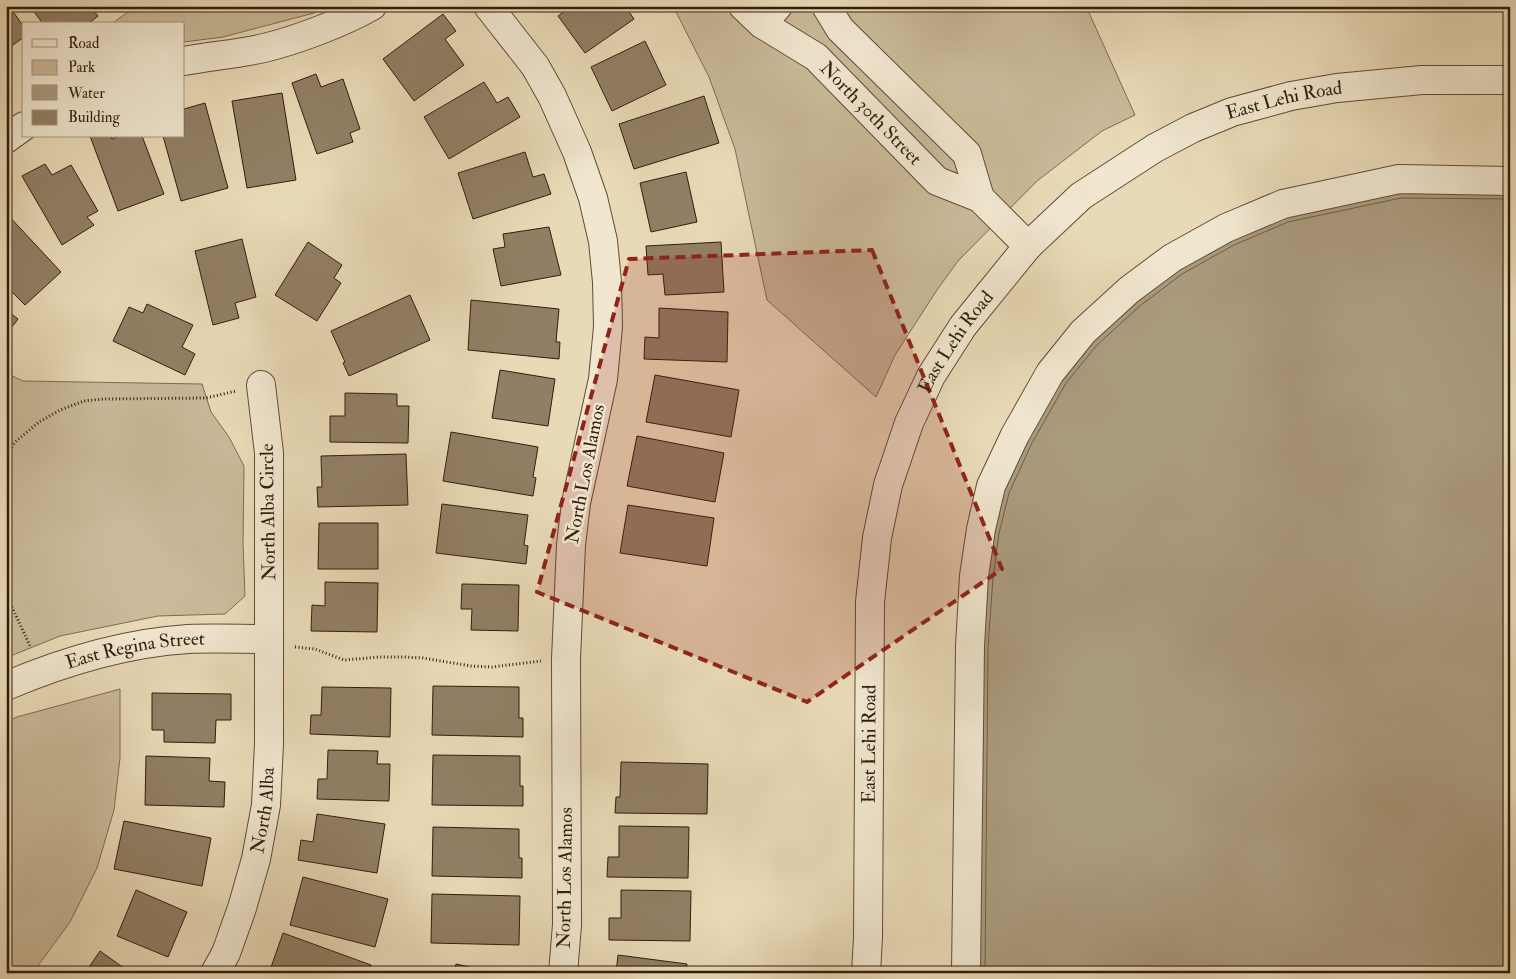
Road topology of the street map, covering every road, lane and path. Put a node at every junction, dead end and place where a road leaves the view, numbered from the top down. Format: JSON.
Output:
{"nodes":[{"id":1,"x":372,"y":6,"type":"edge"},
{"id":2,"x":488,"y":6,"type":"edge"},
{"id":3,"x":826,"y":6,"type":"edge"},
{"id":4,"x":761,"y":12,"type":"edge"},
{"id":5,"x":185,"y":61,"type":"edge"},
{"id":6,"x":1510,"y":80,"type":"edge"},
{"id":7,"x":22,"y":127,"type":"edge"},
{"id":8,"x":6,"y":139,"type":"edge"},
{"id":9,"x":1510,"y":181,"type":"edge"},
{"id":10,"x":980,"y":198,"type":"junction"},
{"id":11,"x":1028,"y":246,"type":"junction"},
{"id":12,"x":261,"y":386,"type":"joint"},
{"id":13,"x":7,"y":453,"type":"edge"},
{"id":14,"x":6,"y":594,"type":"edge"},
{"id":15,"x":269,"y":642,"type":"junction"},
{"id":16,"x":566,"y":659,"type":"junction"},
{"id":17,"x":42,"y":671,"type":"junction"},
{"id":18,"x":6,"y":686,"type":"edge"},
{"id":19,"x":215,"y":973,"type":"edge"},
{"id":20,"x":563,"y":973,"type":"edge"},
{"id":21,"x":866,"y":973,"type":"edge"},
{"id":22,"x":966,"y":973,"type":"edge"}],
"edges":[{"from":1,"to":5,"type":"street"},
{"from":2,"to":16,"type":"street","name":"North Los Alamos"},
{"from":3,"to":10,"type":"street","name":"North 30th Street"},
{"from":4,"to":10,"type":"street","name":"North 30th Street"},
{"from":6,"to":11,"type":"street","name":"East Lehi Road"},
{"from":7,"to":8,"type":"street"},
{"from":9,"to":22,"type":"street"},
{"from":10,"to":11,"type":"street","name":"North 30th Street"},
{"from":11,"to":21,"type":"street","name":"East Lehi Road"},
{"from":12,"to":13,"type":"path"},
{"from":12,"to":15,"type":"street","name":"North Alba Circle"},
{"from":14,"to":17,"type":"path"},
{"from":15,"to":16,"type":"path"},
{"from":15,"to":17,"type":"street","name":"East Regina Street"},
{"from":15,"to":19,"type":"street","name":"North Alba"},
{"from":16,"to":20,"type":"street","name":"North Los Alamos"},
{"from":17,"to":18,"type":"street","name":"East Regina Street"}]}
